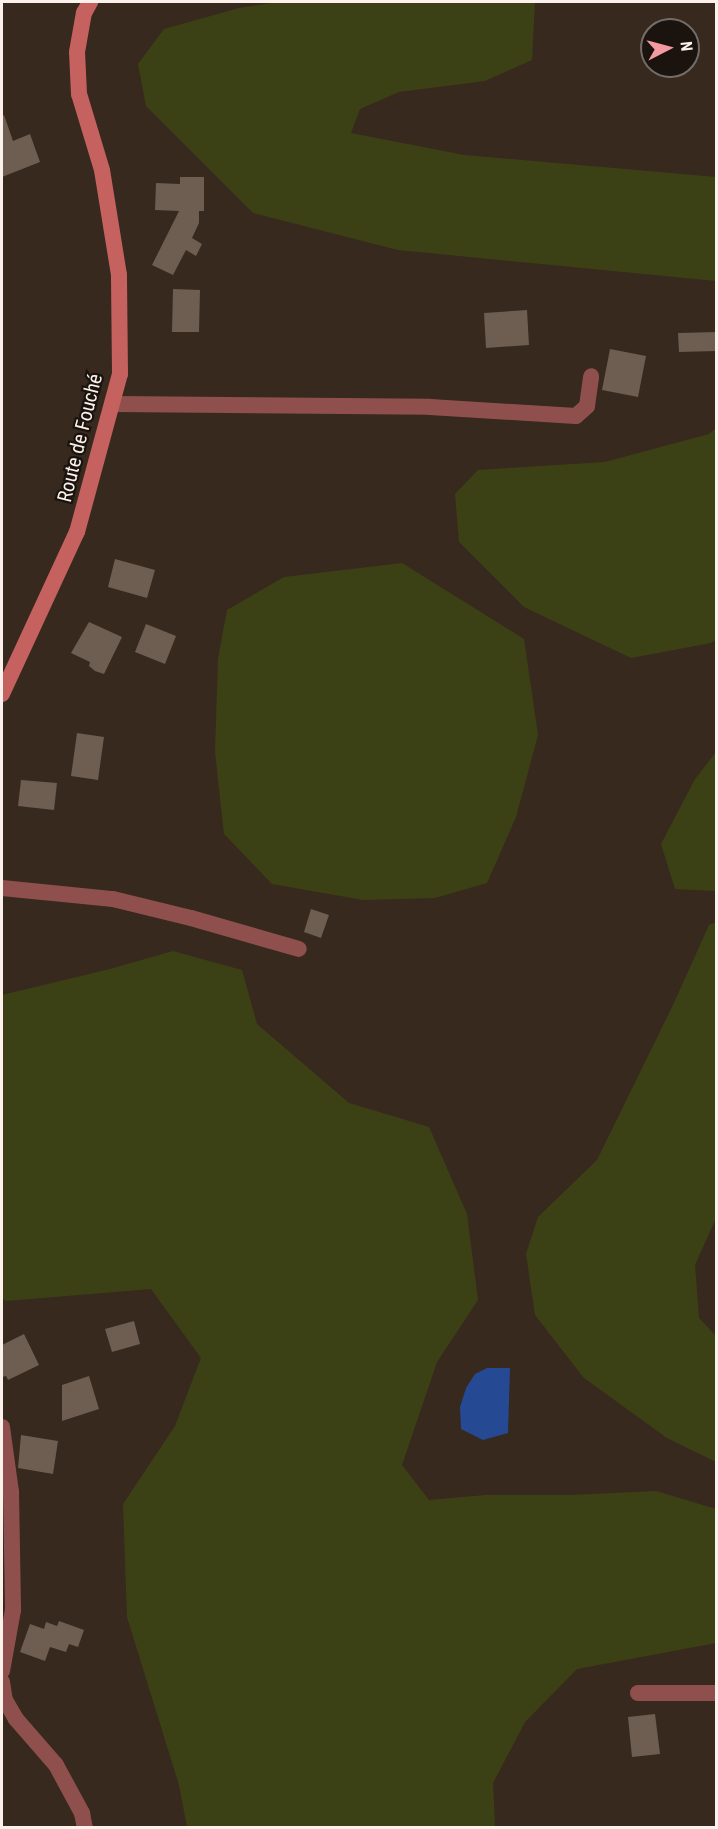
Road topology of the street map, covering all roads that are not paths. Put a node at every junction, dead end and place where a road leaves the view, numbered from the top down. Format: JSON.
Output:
{"nodes":[{"id":1,"x":90,"y":2,"type":"edge"},
{"id":2,"x":591,"y":376,"type":"dead end"},
{"id":3,"x":114,"y":404,"type":"junction"},
{"id":4,"x":2,"y":694,"type":"edge"},
{"id":5,"x":2,"y":888,"type":"edge"},
{"id":6,"x":299,"y":949,"type":"dead end"},
{"id":7,"x":2,"y":1427,"type":"edge"},
{"id":8,"x":2,"y":1671,"type":"edge"},
{"id":9,"x":2,"y":1682,"type":"edge"},
{"id":10,"x":638,"y":1693,"type":"dead end"},
{"id":11,"x":717,"y":1693,"type":"edge"},
{"id":12,"x":85,"y":1827,"type":"edge"}],
"edges":[{"from":1,"to":3,"type":"main road","name":"Route de Fouché"},
{"from":2,"to":3,"type":"street"},
{"from":3,"to":4,"type":"main road","name":"Route de Fouché"},
{"from":5,"to":6,"type":"street"},
{"from":7,"to":8,"type":"street"},
{"from":9,"to":12,"type":"street"},
{"from":10,"to":11,"type":"street"}]}
